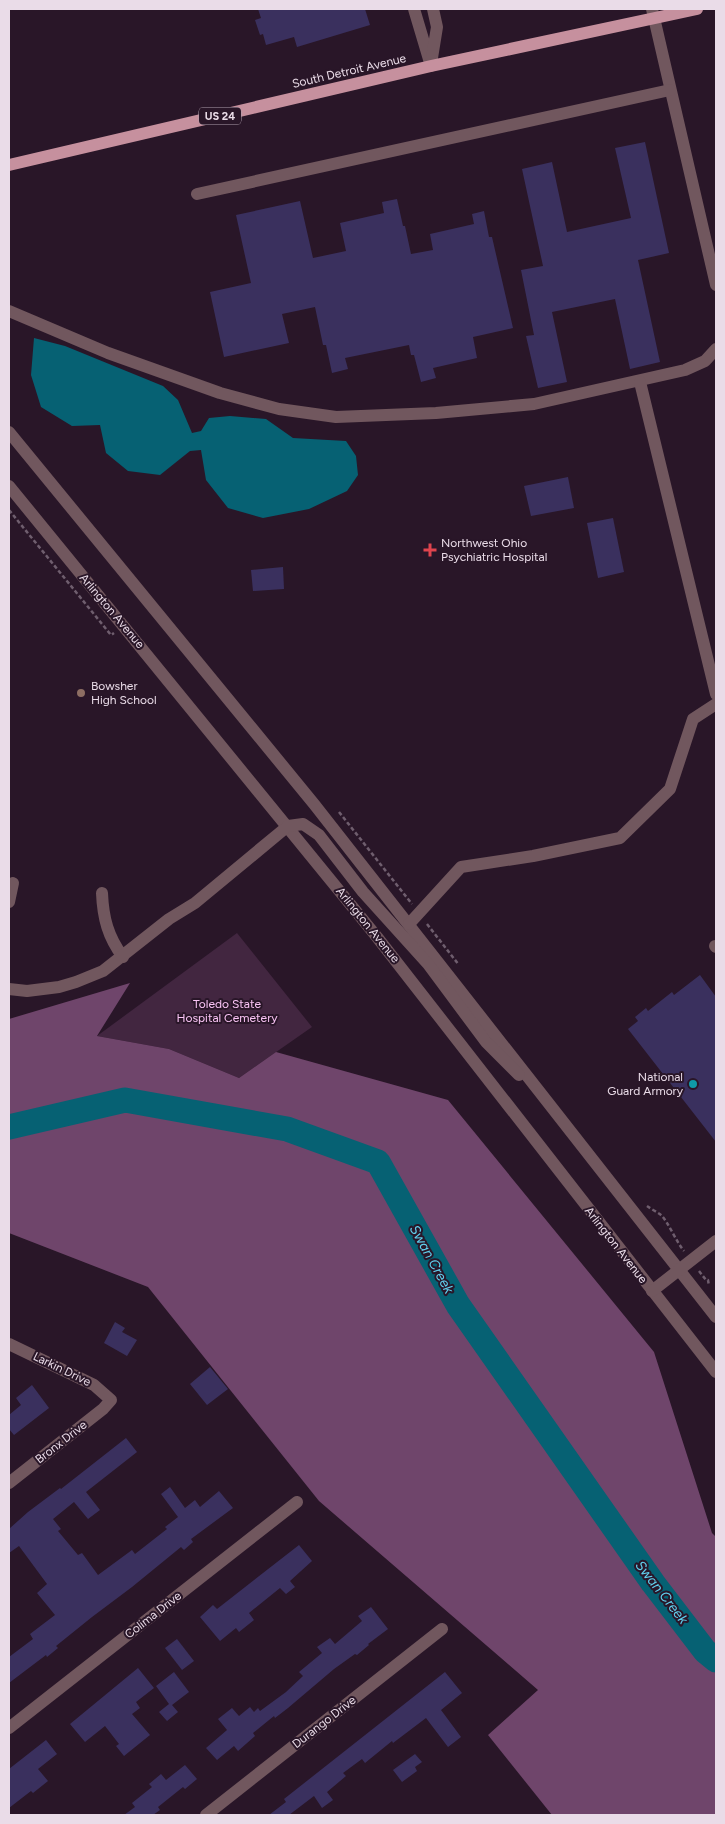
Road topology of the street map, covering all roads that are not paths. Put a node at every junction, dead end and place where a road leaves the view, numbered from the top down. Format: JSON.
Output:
{"nodes":[{"id":1,"x":414,"y":9,"type":"edge"},
{"id":2,"x":434,"y":9,"type":"edge"},
{"id":3,"x":698,"y":9,"type":"edge"},
{"id":4,"x":653,"y":14,"type":"edge"},
{"id":5,"x":431,"y":66,"type":"junction"},
{"id":6,"x":670,"y":90,"type":"junction"},
{"id":7,"x":9,"y":165,"type":"edge"},
{"id":8,"x":196,"y":194,"type":"dead end"},
{"id":9,"x":716,"y":286,"type":"edge"},
{"id":10,"x":9,"y":311,"type":"edge"},
{"id":11,"x":716,"y":348,"type":"edge"},
{"id":12,"x":640,"y":382,"type":"junction"},
{"id":13,"x":9,"y":432,"type":"edge"},
{"id":14,"x":9,"y":486,"type":"edge"},
{"id":15,"x":716,"y":694,"type":"edge"},
{"id":16,"x":716,"y":704,"type":"edge"},
{"id":17,"x":288,"y":826,"type":"junction"},
{"id":18,"x":13,"y":883,"type":"dead end"},
{"id":19,"x":102,"y":893,"type":"dead end"},
{"id":20,"x":9,"y":902,"type":"edge"},
{"id":21,"x":409,"y":924,"type":"junction"},
{"id":22,"x":123,"y":957,"type":"junction"},
{"id":23,"x":9,"y":989,"type":"edge"},
{"id":24,"x":559,"y":1116,"type":"junction"},
{"id":25,"x":716,"y":1241,"type":"edge"},
{"id":26,"x":680,"y":1270,"type":"junction"},
{"id":27,"x":652,"y":1291,"type":"junction"},
{"id":28,"x":716,"y":1316,"type":"edge"},
{"id":29,"x":9,"y":1344,"type":"edge"},
{"id":30,"x":716,"y":1372,"type":"edge"},
{"id":31,"x":111,"y":1400,"type":"joint"},
{"id":32,"x":9,"y":1483,"type":"edge"},
{"id":33,"x":297,"y":1502,"type":"dead end"},
{"id":34,"x":442,"y":1629,"type":"dead end"},
{"id":35,"x":9,"y":1728,"type":"edge"},
{"id":36,"x":206,"y":1815,"type":"edge"}],
"edges":[{"from":1,"to":5,"type":"street"},
{"from":2,"to":5,"type":"street"},
{"from":3,"to":4,"type":"main road","name":"South Detroit Avenue","number":"US 24"},
{"from":4,"to":5,"type":"main road","name":"South Detroit Avenue","number":"US 24"},
{"from":4,"to":6,"type":"street"},
{"from":5,"to":7,"type":"main road","name":"South Detroit Avenue","number":"US 24"},
{"from":6,"to":8,"type":"street"},
{"from":6,"to":9,"type":"street"},
{"from":10,"to":12,"type":"street"},
{"from":11,"to":12,"type":"street"},
{"from":12,"to":15,"type":"street"},
{"from":13,"to":21,"type":"street"},
{"from":14,"to":17,"type":"street","name":"Arlington Avenue"},
{"from":16,"to":21,"type":"street"},
{"from":17,"to":22,"type":"street"},
{"from":17,"to":24,"type":"street"},
{"from":17,"to":27,"type":"street","name":"Arlington Avenue"},
{"from":18,"to":20,"type":"street"},
{"from":19,"to":22,"type":"street"},
{"from":21,"to":24,"type":"street"},
{"from":22,"to":23,"type":"street"},
{"from":24,"to":26,"type":"street"},
{"from":25,"to":26,"type":"street"},
{"from":26,"to":27,"type":"street"},
{"from":26,"to":28,"type":"street"},
{"from":27,"to":30,"type":"street","name":"Arlington Avenue"},
{"from":29,"to":31,"type":"street","name":"Larkin Drive"},
{"from":31,"to":32,"type":"street","name":"Bronx Drive"},
{"from":33,"to":35,"type":"street","name":"Colima Drive"},
{"from":34,"to":36,"type":"street","name":"Durango Drive"}]}
